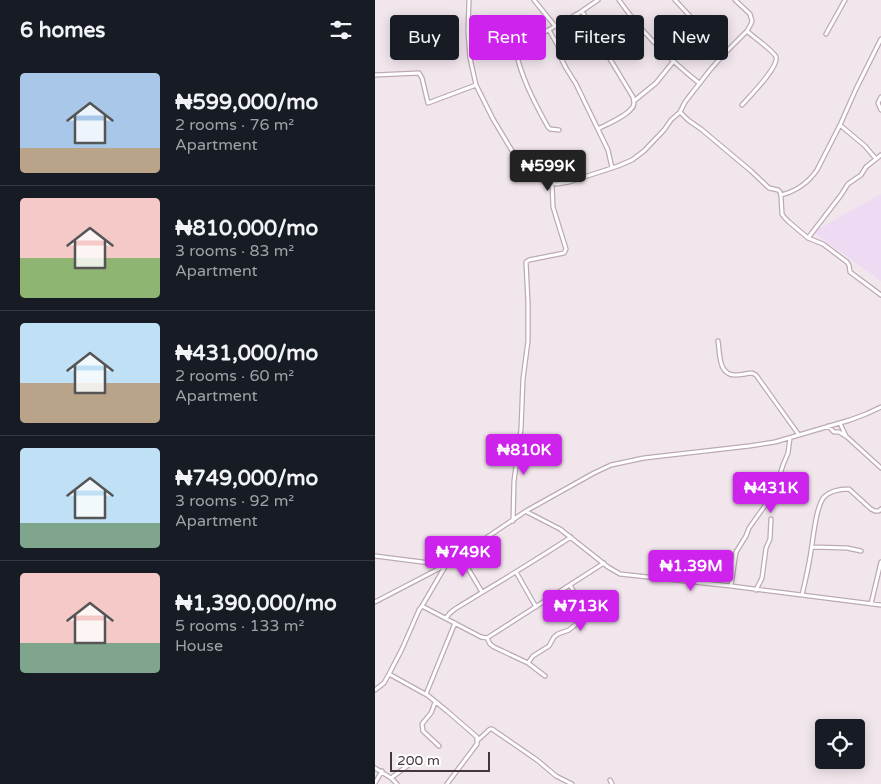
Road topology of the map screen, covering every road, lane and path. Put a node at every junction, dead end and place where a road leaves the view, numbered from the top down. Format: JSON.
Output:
{"nodes":[{"id":1,"x":469,"y":0,"type":"edge"},
{"id":2,"x":534,"y":0,"type":"edge"},
{"id":3,"x":598,"y":0,"type":"edge"},
{"id":4,"x":619,"y":0,"type":"edge"},
{"id":5,"x":675,"y":0,"type":"edge"},
{"id":6,"x":735,"y":0,"type":"edge"},
{"id":7,"x":845,"y":0,"type":"edge"},
{"id":8,"x":582,"y":11,"type":"junction"},
{"id":9,"x":689,"y":15,"type":"edge"},
{"id":10,"x":555,"y":26,"type":"junction"},
{"id":11,"x":549,"y":30,"type":"junction"},
{"id":12,"x":747,"y":31,"type":"junction"},
{"id":13,"x":546,"y":32,"type":"edge"},
{"id":14,"x":826,"y":34,"type":"dead end"},
{"id":15,"x":881,"y":39,"type":"edge"},
{"id":16,"x":469,"y":45,"type":"edge"},
{"id":17,"x":728,"y":50,"type":"edge"},
{"id":18,"x":470,"y":60,"type":"edge"},
{"id":19,"x":518,"y":60,"type":"edge"},
{"id":20,"x":719,"y":60,"type":"edge"},
{"id":21,"x":673,"y":62,"type":"junction"},
{"id":22,"x":375,"y":75,"type":"edge"},
{"id":23,"x":699,"y":83,"type":"junction"},
{"id":24,"x":476,"y":85,"type":"junction"},
{"id":25,"x":881,"y":97,"type":"edge"},
{"id":26,"x":634,"y":101,"type":"junction"},
{"id":27,"x":742,"y":105,"type":"dead end"},
{"id":28,"x":881,"y":110,"type":"edge"},
{"id":29,"x":680,"y":112,"type":"junction"},
{"id":30,"x":840,"y":125,"type":"junction"},
{"id":31,"x":598,"y":129,"type":"junction"},
{"id":32,"x":559,"y":130,"type":"dead end"},
{"id":33,"x":881,"y":155,"type":"edge"},
{"id":34,"x":876,"y":159,"type":"junction"},
{"id":35,"x":612,"y":168,"type":"junction"},
{"id":36,"x":552,"y":183,"type":"junction"},
{"id":37,"x":781,"y":195,"type":"junction"},
{"id":38,"x":808,"y":238,"type":"junction"},
{"id":39,"x":881,"y":295,"type":"edge"},
{"id":40,"x":718,"y":341,"type":"dead end"},
{"id":41,"x":881,"y":407,"type":"edge"},
{"id":42,"x":840,"y":423,"type":"junction"},
{"id":43,"x":828,"y":426,"type":"junction"},
{"id":44,"x":799,"y":435,"type":"junction"},
{"id":45,"x":847,"y":437,"type":"junction"},
{"id":46,"x":790,"y":438,"type":"junction"},
{"id":47,"x":881,"y":468,"type":"edge"},
{"id":48,"x":881,"y":509,"type":"edge"},
{"id":49,"x":526,"y":511,"type":"junction"},
{"id":50,"x":771,"y":519,"type":"dead end"},
{"id":51,"x":513,"y":520,"type":"junction"},
{"id":52,"x":571,"y":537,"type":"junction"},
{"id":53,"x":812,"y":547,"type":"junction"},
{"id":54,"x":861,"y":551,"type":"dead end"},
{"id":55,"x":460,"y":555,"type":"junction"},
{"id":56,"x":375,"y":556,"type":"edge"},
{"id":57,"x":604,"y":563,"type":"junction"},
{"id":58,"x":881,"y":563,"type":"edge"},
{"id":59,"x":446,"y":565,"type":"junction"},
{"id":60,"x":516,"y":572,"type":"junction"},
{"id":61,"x":570,"y":585,"type":"junction"},
{"id":62,"x":731,"y":586,"type":"junction"},
{"id":63,"x":756,"y":590,"type":"junction"},
{"id":64,"x":482,"y":592,"type":"junction"},
{"id":65,"x":802,"y":595,"type":"junction"},
{"id":66,"x":375,"y":602,"type":"edge"},
{"id":67,"x":871,"y":604,"type":"junction"},
{"id":68,"x":881,"y":605,"type":"edge"},
{"id":69,"x":422,"y":606,"type":"junction"},
{"id":70,"x":536,"y":607,"type":"junction"},
{"id":71,"x":446,"y":618,"type":"junction"},
{"id":72,"x":455,"y":623,"type":"junction"},
{"id":73,"x":487,"y":638,"type":"junction"},
{"id":74,"x":528,"y":663,"type":"junction"},
{"id":75,"x":389,"y":674,"type":"junction"},
{"id":76,"x":545,"y":676,"type":"dead end"},
{"id":77,"x":375,"y":690,"type":"edge"},
{"id":78,"x":427,"y":696,"type":"junction"},
{"id":79,"x":435,"y":702,"type":"junction"},
{"id":80,"x":478,"y":740,"type":"junction"},
{"id":81,"x":439,"y":746,"type":"dead end"},
{"id":82,"x":415,"y":761,"type":"dead end"},
{"id":83,"x":375,"y":768,"type":"edge"},
{"id":84,"x":382,"y":772,"type":"junction"},
{"id":85,"x":391,"y":778,"type":"junction"},
{"id":86,"x":610,"y":780,"type":"dead end"},
{"id":87,"x":375,"y":783,"type":"edge"},
{"id":88,"x":397,"y":784,"type":"edge"},
{"id":89,"x":447,"y":784,"type":"edge"},
{"id":90,"x":572,"y":784,"type":"edge"},
{"id":91,"x":612,"y":784,"type":"edge"}],
"edges":[{"from":1,"to":16,"type":"street"},
{"from":2,"to":10,"type":"street"},
{"from":3,"to":8,"type":"street"},
{"from":4,"to":21,"type":"street"},
{"from":5,"to":9,"type":"street"},
{"from":6,"to":12,"type":"street"},
{"from":7,"to":14,"type":"street"},
{"from":8,"to":10,"type":"street"},
{"from":8,"to":26,"type":"street"},
{"from":10,"to":11,"type":"street"},
{"from":11,"to":13,"type":"street"},
{"from":11,"to":31,"type":"street"},
{"from":12,"to":17,"type":"street"},
{"from":12,"to":27,"type":"street"},
{"from":15,"to":30,"type":"street"},
{"from":18,"to":24,"type":"street"},
{"from":19,"to":32,"type":"street"},
{"from":20,"to":23,"type":"street"},
{"from":21,"to":23,"type":"street"},
{"from":21,"to":26,"type":"street"},
{"from":22,"to":24,"type":"street"},
{"from":23,"to":29,"type":"street"},
{"from":24,"to":36,"type":"street"},
{"from":25,"to":28,"type":"street"},
{"from":26,"to":31,"type":"street"},
{"from":29,"to":35,"type":"street"},
{"from":29,"to":37,"type":"street"},
{"from":30,"to":34,"type":"street"},
{"from":30,"to":37,"type":"street"},
{"from":31,"to":35,"type":"street"},
{"from":33,"to":34,"type":"street"},
{"from":34,"to":38,"type":"street"},
{"from":35,"to":36,"type":"street"},
{"from":36,"to":51,"type":"street"},
{"from":37,"to":38,"type":"street"},
{"from":38,"to":39,"type":"street"},
{"from":40,"to":44,"type":"street"},
{"from":41,"to":42,"type":"street"},
{"from":42,"to":43,"type":"street"},
{"from":42,"to":45,"type":"street"},
{"from":43,"to":44,"type":"street"},
{"from":43,"to":45,"type":"street"},
{"from":44,"to":46,"type":"street"},
{"from":45,"to":47,"type":"street"},
{"from":46,"to":49,"type":"street"},
{"from":46,"to":62,"type":"street"},
{"from":48,"to":53,"type":"street"},
{"from":49,"to":51,"type":"street"},
{"from":49,"to":52,"type":"street"},
{"from":50,"to":63,"type":"street"},
{"from":51,"to":55,"type":"street"},
{"from":52,"to":57,"type":"street"},
{"from":52,"to":60,"type":"street"},
{"from":53,"to":54,"type":"street"},
{"from":53,"to":65,"type":"street"},
{"from":55,"to":59,"type":"street"},
{"from":55,"to":64,"type":"street"},
{"from":56,"to":59,"type":"street"},
{"from":57,"to":61,"type":"street"},
{"from":57,"to":62,"type":"street"},
{"from":58,"to":67,"type":"street"},
{"from":59,"to":66,"type":"street"},
{"from":59,"to":69,"type":"street"},
{"from":60,"to":64,"type":"street"},
{"from":60,"to":70,"type":"street"},
{"from":61,"to":70,"type":"street"},
{"from":61,"to":74,"type":"street"},
{"from":62,"to":63,"type":"street"},
{"from":63,"to":65,"type":"street"},
{"from":64,"to":71,"type":"street"},
{"from":65,"to":67,"type":"street"},
{"from":67,"to":68,"type":"street"},
{"from":69,"to":71,"type":"street"},
{"from":69,"to":75,"type":"street"},
{"from":70,"to":73,"type":"street"},
{"from":71,"to":72,"type":"street"},
{"from":72,"to":73,"type":"street"},
{"from":72,"to":78,"type":"street"},
{"from":73,"to":74,"type":"street"},
{"from":74,"to":76,"type":"street"},
{"from":75,"to":77,"type":"street"},
{"from":75,"to":78,"type":"street"},
{"from":78,"to":79,"type":"street"},
{"from":79,"to":80,"type":"street"},
{"from":79,"to":81,"type":"street"},
{"from":80,"to":89,"type":"street"},
{"from":80,"to":90,"type":"street"},
{"from":82,"to":85,"type":"street"},
{"from":83,"to":84,"type":"street"},
{"from":84,"to":85,"type":"street"},
{"from":84,"to":87,"type":"street"},
{"from":85,"to":88,"type":"street"},
{"from":86,"to":91,"type":"street"}]}
